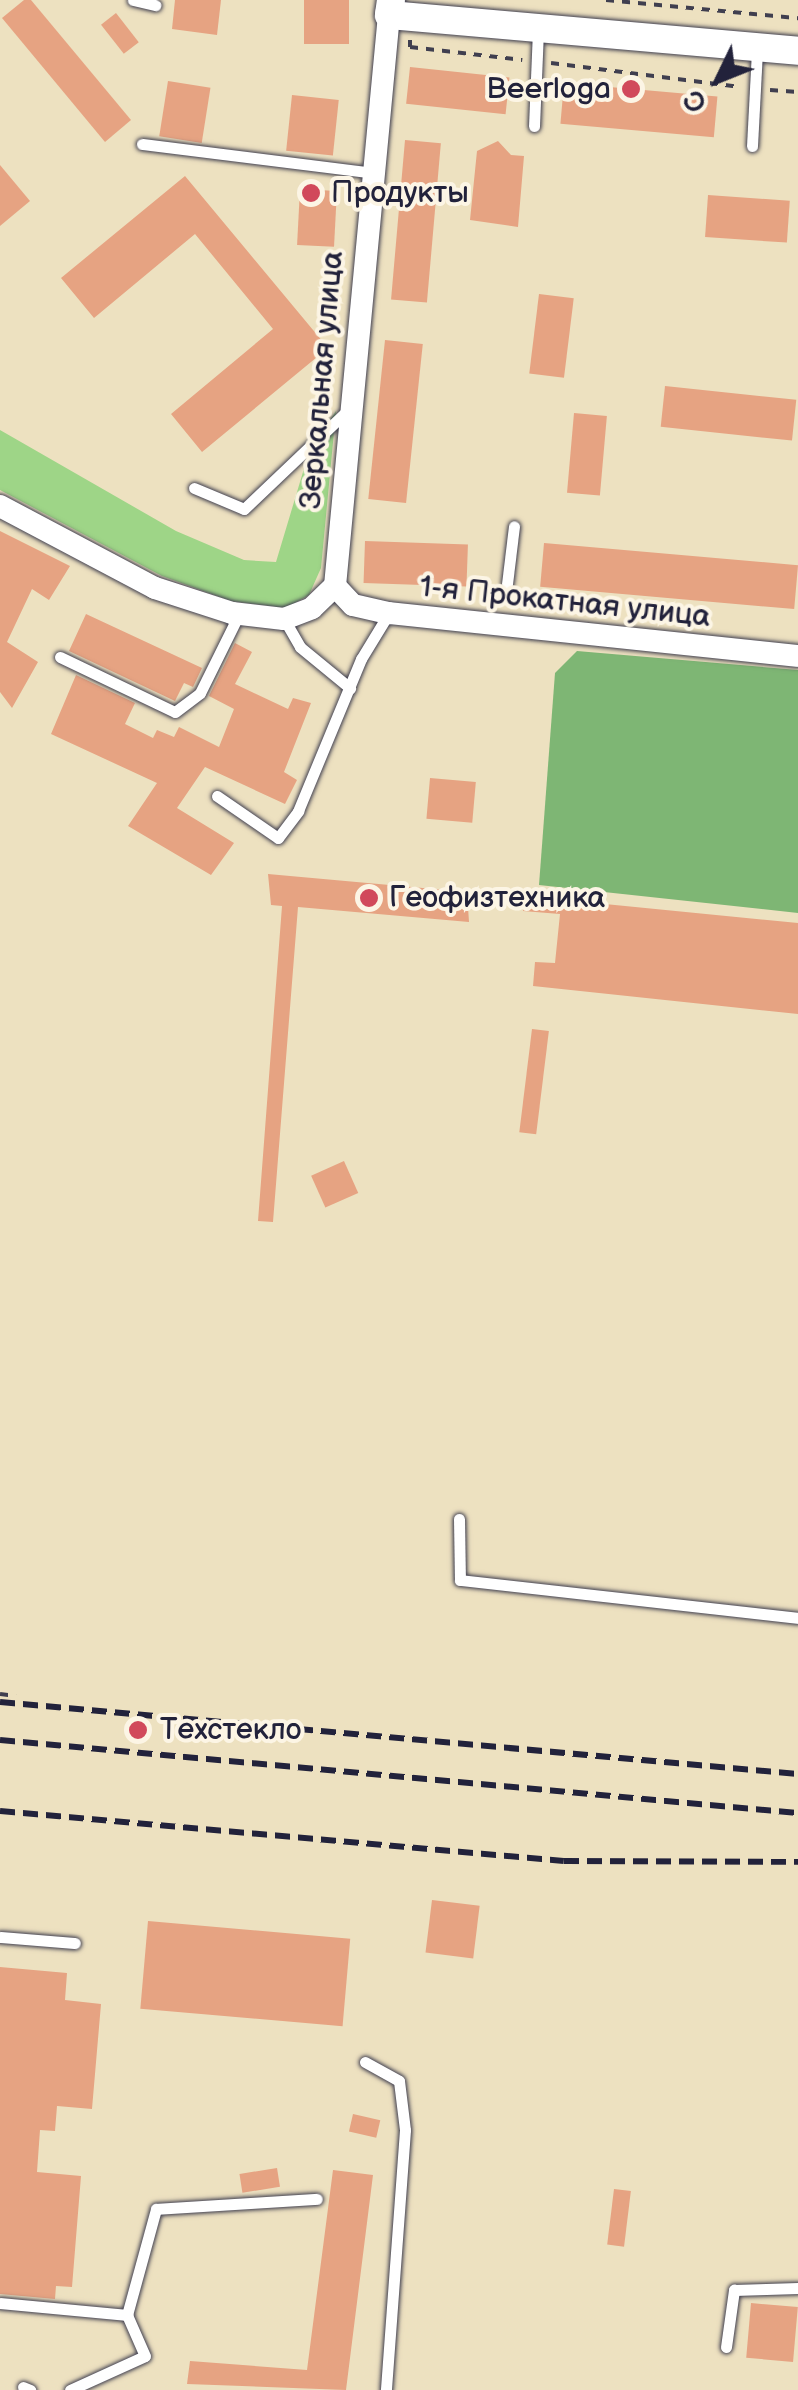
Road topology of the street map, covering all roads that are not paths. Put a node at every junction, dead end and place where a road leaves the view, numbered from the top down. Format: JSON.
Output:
{"nodes":[{"id":1,"x":134,"y":0,"type":"edge"},
{"id":2,"x":154,"y":5,"type":"dead end"},
{"id":3,"x":397,"y":11,"type":"edge"},
{"id":4,"x":538,"y":28,"type":"junction"},
{"id":5,"x":758,"y":47,"type":"junction"},
{"id":6,"x":798,"y":50,"type":"edge"},
{"id":7,"x":534,"y":126,"type":"dead end"},
{"id":8,"x":142,"y":144,"type":"dead end"},
{"id":9,"x":752,"y":146,"type":"dead end"},
{"id":10,"x":374,"y":173,"type":"junction"},
{"id":11,"x":351,"y":407,"type":"junction"},
{"id":12,"x":194,"y":488,"type":"dead end"},
{"id":13,"x":0,"y":506,"type":"edge"},
{"id":14,"x":514,"y":526,"type":"dead end"},
{"id":15,"x":507,"y":584,"type":"dead end"},
{"id":16,"x":335,"y":586,"type":"junction"},
{"id":17,"x":389,"y":613,"type":"junction"},
{"id":18,"x":239,"y":614,"type":"junction"},
{"id":19,"x":284,"y":619,"type":"junction"},
{"id":20,"x":798,"y":656,"type":"edge"},
{"id":21,"x":60,"y":657,"type":"dead end"},
{"id":22,"x":350,"y":688,"type":"junction"},
{"id":23,"x":217,"y":796,"type":"dead end"},
{"id":24,"x":459,"y":1519,"type":"dead end"},
{"id":25,"x":798,"y":1618,"type":"edge"},
{"id":26,"x":0,"y":1937,"type":"edge"},
{"id":27,"x":75,"y":1943,"type":"dead end"},
{"id":28,"x":365,"y":2062,"type":"dead end"},
{"id":29,"x":317,"y":2199,"type":"dead end"},
{"id":30,"x":798,"y":2288,"type":"edge"},
{"id":31,"x":0,"y":2303,"type":"edge"},
{"id":32,"x":127,"y":2315,"type":"junction"},
{"id":33,"x":726,"y":2347,"type":"dead end"},
{"id":34,"x":70,"y":2390,"type":"edge"},
{"id":35,"x":386,"y":2390,"type":"edge"}],
"edges":[{"from":1,"to":2,"type":"lane"},
{"from":3,"to":4,"type":"street"},
{"from":3,"to":10,"type":"street","name":"Зеркальная улица"},
{"from":4,"to":5,"type":"street"},
{"from":4,"to":7,"type":"lane"},
{"from":5,"to":6,"type":"street"},
{"from":5,"to":9,"type":"lane"},
{"from":8,"to":10,"type":"lane"},
{"from":10,"to":11,"type":"street","name":"Зеркальная улица"},
{"from":11,"to":12,"type":"lane"},
{"from":11,"to":16,"type":"street","name":"Зеркальная улица"},
{"from":13,"to":18,"type":"street"},
{"from":14,"to":15,"type":"lane"},
{"from":16,"to":17,"type":"street","name":"1-я Прокатная улица"},
{"from":16,"to":19,"type":"street"},
{"from":17,"to":20,"type":"street","name":"1-я Прокатная улица"},
{"from":17,"to":22,"type":"lane"},
{"from":18,"to":19,"type":"street"},
{"from":18,"to":21,"type":"lane"},
{"from":19,"to":22,"type":"lane"},
{"from":22,"to":23,"type":"lane"},
{"from":24,"to":25,"type":"lane"},
{"from":26,"to":27,"type":"lane"},
{"from":28,"to":35,"type":"lane"},
{"from":29,"to":32,"type":"lane"},
{"from":30,"to":33,"type":"lane"},
{"from":31,"to":32,"type":"lane"},
{"from":32,"to":34,"type":"lane"}]}
